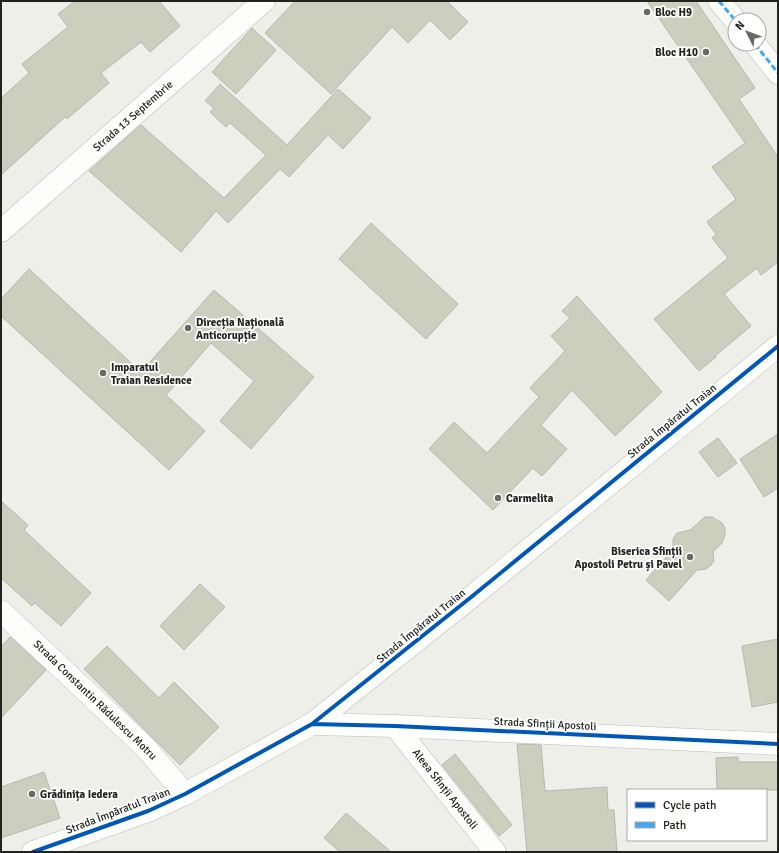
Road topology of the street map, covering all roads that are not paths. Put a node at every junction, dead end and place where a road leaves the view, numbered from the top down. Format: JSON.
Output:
{"nodes":[{"id":1,"x":264,"y":1,"type":"edge"},
{"id":2,"x":719,"y":1,"type":"edge"},
{"id":3,"x":728,"y":12,"type":"edge"},
{"id":4,"x":761,"y":52,"type":"edge"},
{"id":5,"x":778,"y":74,"type":"edge"},
{"id":6,"x":1,"y":231,"type":"edge"},
{"id":7,"x":778,"y":346,"type":"edge"},
{"id":8,"x":1,"y":611,"type":"edge"},
{"id":9,"x":312,"y":724,"type":"junction"},
{"id":10,"x":395,"y":726,"type":"junction"},
{"id":11,"x":778,"y":744,"type":"edge"},
{"id":12,"x":185,"y":794,"type":"junction"},
{"id":13,"x":33,"y":852,"type":"edge"},
{"id":14,"x":495,"y":852,"type":"edge"}],
"edges":[{"from":1,"to":6,"type":"street","name":"Strada 13 Septembrie"},
{"from":2,"to":3,"type":"street"},
{"from":4,"to":5,"type":"street"},
{"from":7,"to":9,"type":"street","name":"Strada Împăratul Traian"},
{"from":8,"to":12,"type":"street","name":"Strada Constantin Rădulescu Motru"},
{"from":9,"to":10,"type":"street","name":"Strada Sfinții Apostoli"},
{"from":9,"to":12,"type":"street","name":"Strada Împăratul Traian"},
{"from":10,"to":11,"type":"street","name":"Strada Sfinții Apostoli"},
{"from":10,"to":14,"type":"street","name":"Aleea Sfinții Apostoli"},
{"from":12,"to":13,"type":"street","name":"Strada Împăratul Traian"}]}
